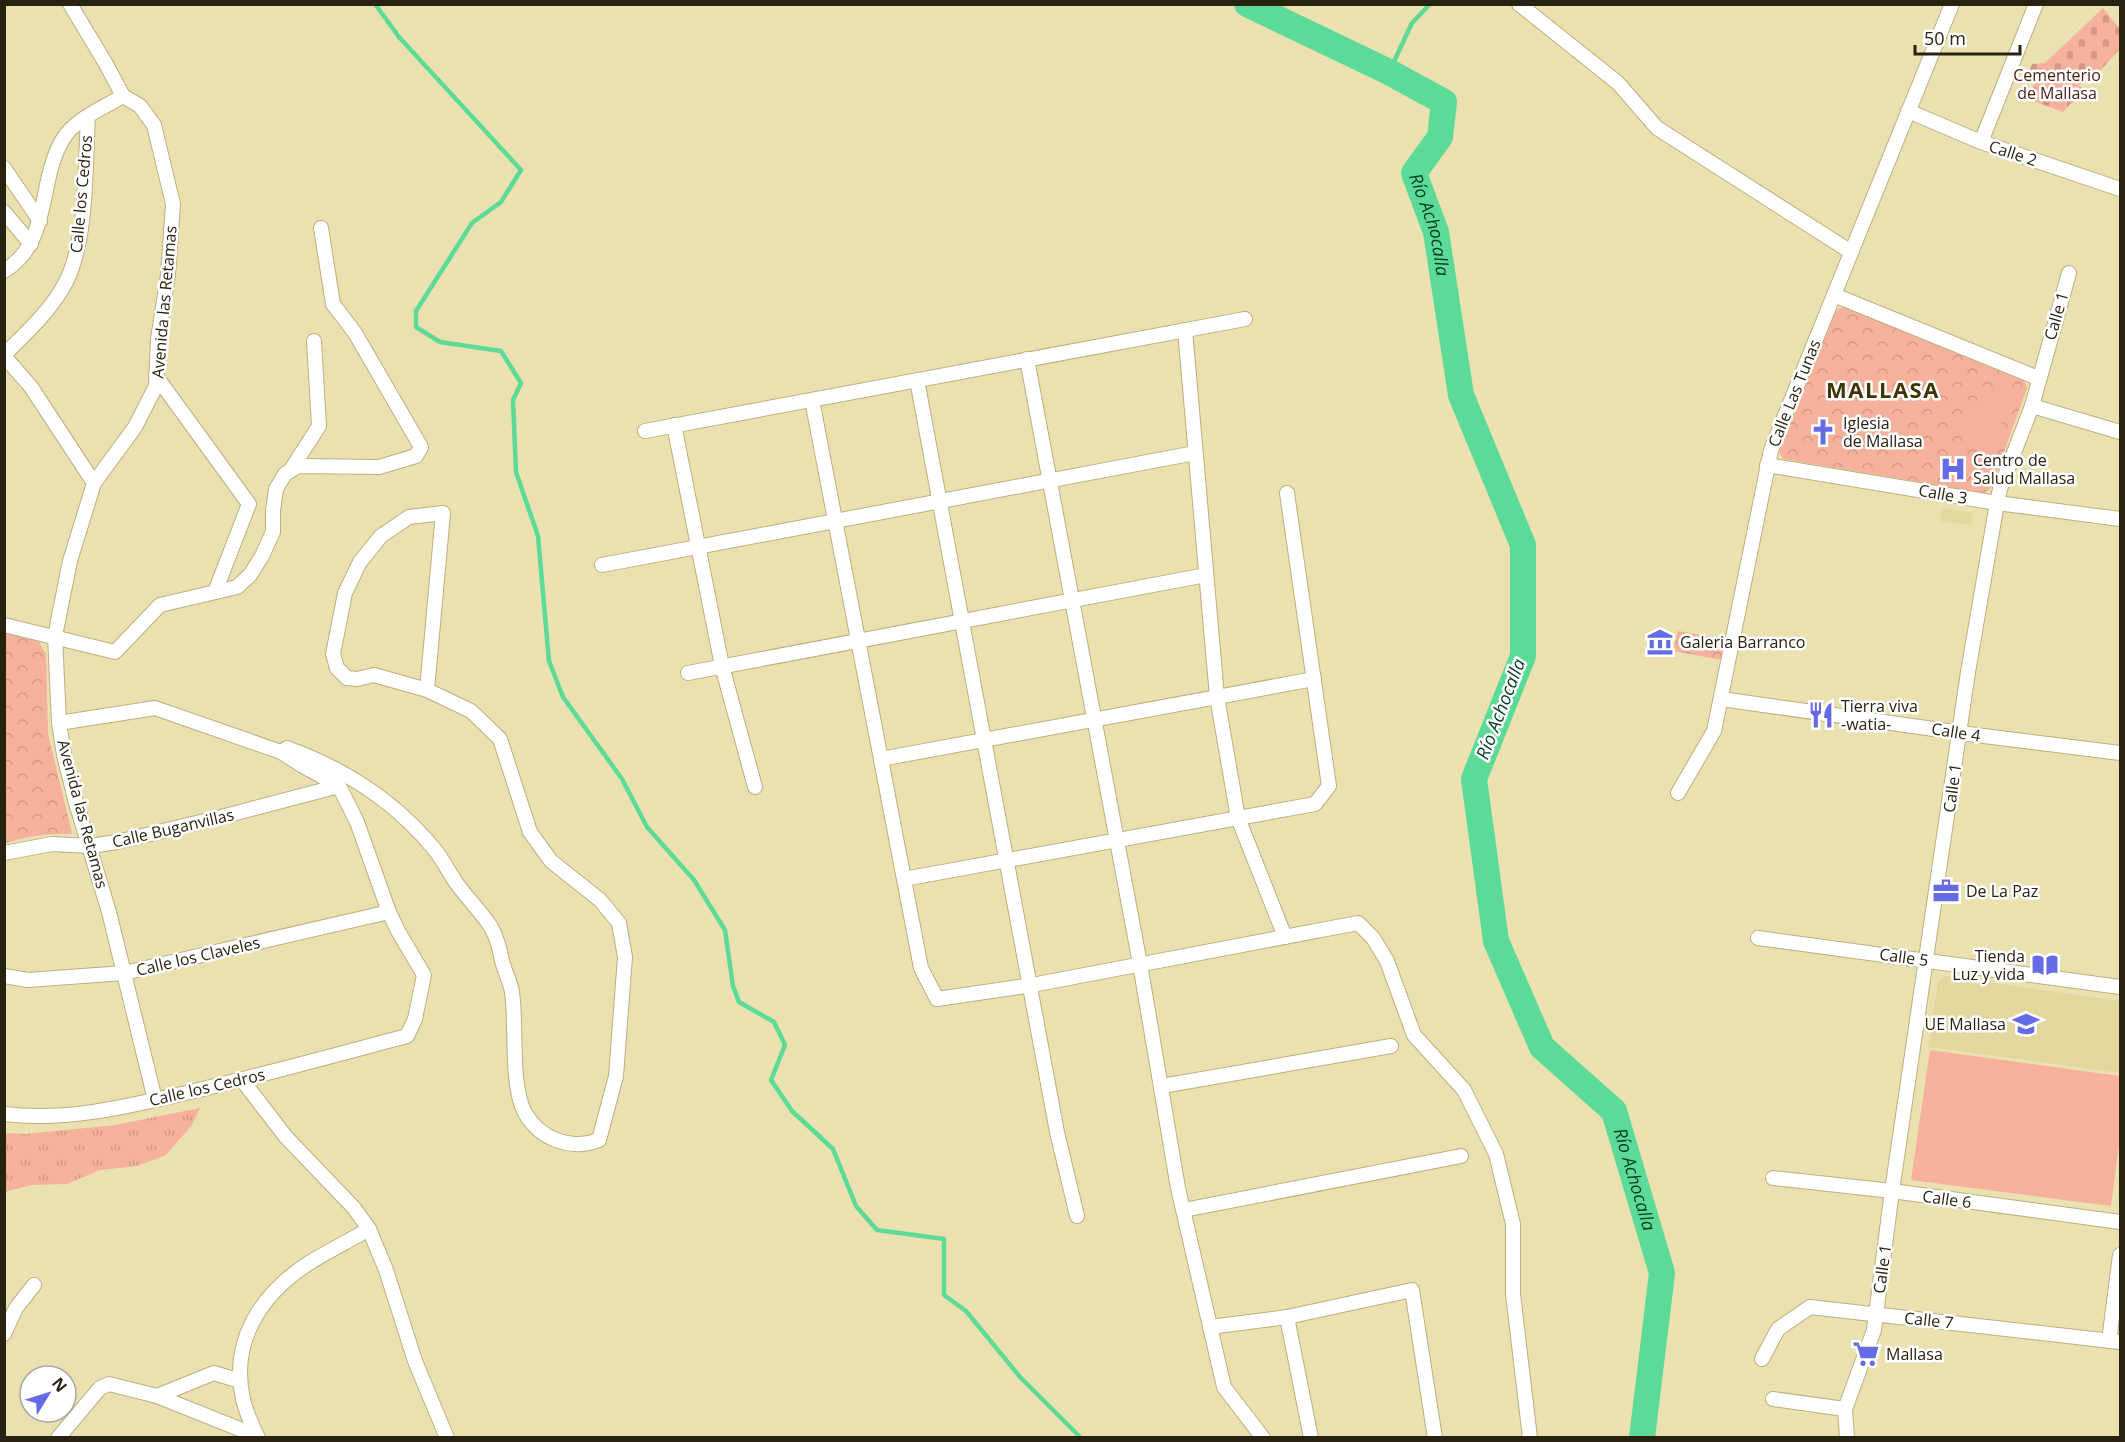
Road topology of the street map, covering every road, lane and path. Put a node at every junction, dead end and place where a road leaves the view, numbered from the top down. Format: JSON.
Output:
{"nodes":[{"id":1,"x":1519,"y":4,"type":"edge"},
{"id":2,"x":1952,"y":4,"type":"edge"},
{"id":3,"x":2036,"y":4,"type":"edge"},
{"id":4,"x":73,"y":6,"type":"edge"},
{"id":5,"x":123,"y":96,"type":"junction"},
{"id":6,"x":1908,"y":111,"type":"junction"},
{"id":7,"x":88,"y":117,"type":"junction"},
{"id":8,"x":1980,"y":142,"type":"junction"},
{"id":9,"x":4,"y":168,"type":"edge"},
{"id":10,"x":2121,"y":189,"type":"edge"},
{"id":11,"x":4,"y":212,"type":"edge"},
{"id":12,"x":40,"y":221,"type":"junction"},
{"id":13,"x":321,"y":228,"type":"dead end"},
{"id":14,"x":32,"y":244,"type":"junction"},
{"id":15,"x":1851,"y":252,"type":"junction"},
{"id":16,"x":4,"y":271,"type":"edge"},
{"id":17,"x":2068,"y":273,"type":"dead end"},
{"id":18,"x":1834,"y":296,"type":"junction"},
{"id":19,"x":1245,"y":319,"type":"dead end"},
{"id":20,"x":1185,"y":330,"type":"junction"},
{"id":21,"x":314,"y":340,"type":"dead end"},
{"id":22,"x":4,"y":356,"type":"edge"},
{"id":23,"x":1027,"y":359,"type":"junction"},
{"id":24,"x":156,"y":376,"type":"junction"},
{"id":25,"x":2038,"y":378,"type":"junction"},
{"id":26,"x":917,"y":380,"type":"junction"},
{"id":27,"x":812,"y":400,"type":"junction"},
{"id":28,"x":2032,"y":406,"type":"junction"},
{"id":29,"x":674,"y":425,"type":"junction"},
{"id":30,"x":645,"y":431,"type":"dead end"},
{"id":31,"x":2121,"y":432,"type":"edge"},
{"id":32,"x":1196,"y":453,"type":"junction"},
{"id":33,"x":1767,"y":465,"type":"junction"},
{"id":34,"x":290,"y":471,"type":"junction"},
{"id":35,"x":1050,"y":480,"type":"junction"},
{"id":36,"x":94,"y":483,"type":"junction"},
{"id":37,"x":1287,"y":493,"type":"dead end"},
{"id":38,"x":939,"y":501,"type":"junction"},
{"id":39,"x":1997,"y":503,"type":"junction"},
{"id":40,"x":2121,"y":519,"type":"edge"},
{"id":41,"x":835,"y":521,"type":"junction"},
{"id":42,"x":698,"y":547,"type":"junction"},
{"id":43,"x":602,"y":565,"type":"dead end"},
{"id":44,"x":1206,"y":575,"type":"junction"},
{"id":45,"x":216,"y":592,"type":"junction"},
{"id":46,"x":1072,"y":600,"type":"junction"},
{"id":47,"x":962,"y":621,"type":"junction"},
{"id":48,"x":4,"y":625,"type":"edge"},
{"id":49,"x":55,"y":636,"type":"junction"},
{"id":50,"x":858,"y":641,"type":"junction"},
{"id":51,"x":722,"y":666,"type":"junction"},
{"id":52,"x":688,"y":672,"type":"dead end"},
{"id":53,"x":1314,"y":679,"type":"junction"},
{"id":54,"x":427,"y":690,"type":"junction"},
{"id":55,"x":1216,"y":697,"type":"junction"},
{"id":56,"x":1721,"y":699,"type":"junction"},
{"id":57,"x":1095,"y":720,"type":"junction"},
{"id":58,"x":59,"y":723,"type":"junction"},
{"id":59,"x":1960,"y":732,"type":"junction"},
{"id":60,"x":984,"y":740,"type":"junction"},
{"id":61,"x":281,"y":752,"type":"junction"},
{"id":62,"x":2121,"y":753,"type":"edge"},
{"id":63,"x":881,"y":759,"type":"junction"},
{"id":64,"x":339,"y":786,"type":"junction"},
{"id":65,"x":755,"y":787,"type":"dead end"},
{"id":66,"x":1678,"y":793,"type":"dead end"},
{"id":67,"x":1238,"y":818,"type":"junction"},
{"id":68,"x":1117,"y":840,"type":"junction"},
{"id":69,"x":90,"y":846,"type":"junction"},
{"id":70,"x":4,"y":853,"type":"edge"},
{"id":71,"x":1006,"y":861,"type":"junction"},
{"id":72,"x":904,"y":879,"type":"junction"},
{"id":73,"x":389,"y":912,"type":"junction"},
{"id":74,"x":1285,"y":937,"type":"junction"},
{"id":75,"x":1758,"y":938,"type":"dead end"},
{"id":76,"x":1927,"y":960,"type":"junction"},
{"id":77,"x":1140,"y":964,"type":"junction"},
{"id":78,"x":124,"y":974,"type":"junction"},
{"id":79,"x":4,"y":975,"type":"edge"},
{"id":80,"x":1029,"y":985,"type":"junction"},
{"id":81,"x":2121,"y":987,"type":"edge"},
{"id":82,"x":1391,"y":1046,"type":"dead end"},
{"id":83,"x":242,"y":1080,"type":"junction"},
{"id":84,"x":1162,"y":1086,"type":"junction"},
{"id":85,"x":156,"y":1100,"type":"junction"},
{"id":86,"x":4,"y":1114,"type":"edge"},
{"id":87,"x":1461,"y":1156,"type":"dead end"},
{"id":88,"x":1773,"y":1178,"type":"dead end"},
{"id":89,"x":1892,"y":1191,"type":"junction"},
{"id":90,"x":1184,"y":1210,"type":"junction"},
{"id":91,"x":1077,"y":1216,"type":"dead end"},
{"id":92,"x":2121,"y":1222,"type":"edge"},
{"id":93,"x":369,"y":1229,"type":"junction"},
{"id":94,"x":2121,"y":1255,"type":"edge"},
{"id":95,"x":34,"y":1285,"type":"dead end"},
{"id":96,"x":1876,"y":1313,"type":"junction"},
{"id":97,"x":1287,"y":1317,"type":"junction"},
{"id":98,"x":1210,"y":1327,"type":"junction"},
{"id":99,"x":4,"y":1334,"type":"edge"},
{"id":100,"x":2115,"y":1341,"type":"edge"},
{"id":101,"x":1762,"y":1359,"type":"dead end"},
{"id":102,"x":240,"y":1382,"type":"junction"},
{"id":103,"x":157,"y":1396,"type":"junction"},
{"id":104,"x":1773,"y":1398,"type":"dead end"},
{"id":105,"x":1845,"y":1409,"type":"junction"},
{"id":106,"x":58,"y":1437,"type":"edge"},
{"id":107,"x":258,"y":1437,"type":"edge"},
{"id":108,"x":447,"y":1437,"type":"edge"},
{"id":109,"x":1263,"y":1437,"type":"edge"},
{"id":110,"x":1311,"y":1437,"type":"edge"},
{"id":111,"x":1435,"y":1437,"type":"edge"},
{"id":112,"x":1530,"y":1437,"type":"edge"},
{"id":113,"x":1847,"y":1437,"type":"edge"}],
"edges":[{"from":1,"to":15,"type":"street"},
{"from":2,"to":6,"type":"street","name":"Calle Las Tunas"},
{"from":3,"to":8,"type":"street"},
{"from":4,"to":5,"type":"street"},
{"from":5,"to":7,"type":"street"},
{"from":5,"to":24,"type":"street","name":"Avenida las Retamas"},
{"from":6,"to":8,"type":"street","name":"Calle 2"},
{"from":6,"to":15,"type":"street","name":"Calle Las Tunas"},
{"from":7,"to":12,"type":"street"},
{"from":7,"to":22,"type":"street","name":"Calle los Cedros"},
{"from":8,"to":10,"type":"street","name":"Calle 2"},
{"from":9,"to":12,"type":"street"},
{"from":11,"to":14,"type":"street"},
{"from":12,"to":14,"type":"street"},
{"from":13,"to":34,"type":"street"},
{"from":14,"to":16,"type":"street"},
{"from":15,"to":18,"type":"street","name":"Calle Las Tunas"},
{"from":17,"to":25,"type":"street","name":"Calle 1"},
{"from":18,"to":25,"type":"street"},
{"from":18,"to":33,"type":"street","name":"Calle Las Tunas"},
{"from":19,"to":20,"type":"street"},
{"from":20,"to":23,"type":"street"},
{"from":20,"to":32,"type":"street"},
{"from":21,"to":34,"type":"street"},
{"from":22,"to":36,"type":"street"},
{"from":23,"to":26,"type":"street"},
{"from":23,"to":35,"type":"street"},
{"from":24,"to":36,"type":"street","name":"Avenida las Retamas"},
{"from":24,"to":45,"type":"street"},
{"from":25,"to":28,"type":"street","name":"Calle 1"},
{"from":26,"to":27,"type":"street"},
{"from":26,"to":38,"type":"street"},
{"from":27,"to":29,"type":"street"},
{"from":27,"to":41,"type":"street"},
{"from":28,"to":31,"type":"street"},
{"from":28,"to":39,"type":"street","name":"Calle 1"},
{"from":29,"to":30,"type":"street"},
{"from":29,"to":42,"type":"street"},
{"from":32,"to":35,"type":"street"},
{"from":32,"to":44,"type":"street"},
{"from":33,"to":39,"type":"street","name":"Calle 3"},
{"from":33,"to":56,"type":"street","name":"Calle Las Tunas"},
{"from":34,"to":45,"type":"street"},
{"from":35,"to":38,"type":"street"},
{"from":35,"to":46,"type":"street"},
{"from":36,"to":49,"type":"street","name":"Avenida las Retamas"},
{"from":37,"to":53,"type":"street"},
{"from":38,"to":41,"type":"street"},
{"from":38,"to":47,"type":"street"},
{"from":39,"to":40,"type":"street","name":"Calle 3"},
{"from":39,"to":59,"type":"street","name":"Calle 1"},
{"from":41,"to":42,"type":"street"},
{"from":41,"to":50,"type":"street"},
{"from":42,"to":43,"type":"street"},
{"from":42,"to":51,"type":"street"},
{"from":44,"to":46,"type":"street"},
{"from":44,"to":55,"type":"street"},
{"from":45,"to":49,"type":"street"},
{"from":46,"to":47,"type":"street"},
{"from":46,"to":57,"type":"street"},
{"from":47,"to":50,"type":"street"},
{"from":47,"to":60,"type":"street"},
{"from":48,"to":49,"type":"street"},
{"from":49,"to":58,"type":"street","name":"Avenida las Retamas"},
{"from":50,"to":51,"type":"street"},
{"from":50,"to":63,"type":"street"},
{"from":51,"to":52,"type":"street"},
{"from":51,"to":65,"type":"street"},
{"from":53,"to":55,"type":"street"},
{"from":53,"to":67,"type":"street"},
{"from":54,"to":54,"type":"street"},
{"from":54,"to":61,"type":"street"},
{"from":55,"to":57,"type":"street"},
{"from":55,"to":67,"type":"street"},
{"from":56,"to":59,"type":"street","name":"Calle 4"},
{"from":56,"to":66,"type":"street","name":"Calle Las Tunas"},
{"from":57,"to":60,"type":"street"},
{"from":57,"to":68,"type":"street"},
{"from":58,"to":61,"type":"street"},
{"from":58,"to":69,"type":"street","name":"Avenida las Retamas"},
{"from":59,"to":62,"type":"street","name":"Calle 4"},
{"from":59,"to":76,"type":"street","name":"Calle 1"},
{"from":60,"to":63,"type":"street"},
{"from":60,"to":71,"type":"street"},
{"from":61,"to":64,"type":"street"},
{"from":63,"to":72,"type":"street"},
{"from":64,"to":69,"type":"street","name":"Calle Buganvillas"},
{"from":64,"to":73,"type":"street"},
{"from":67,"to":68,"type":"street"},
{"from":67,"to":74,"type":"street"},
{"from":68,"to":71,"type":"street"},
{"from":68,"to":77,"type":"street"},
{"from":69,"to":70,"type":"street","name":"Calle Buganvillas"},
{"from":69,"to":78,"type":"street","name":"Avenida las Retamas"},
{"from":71,"to":72,"type":"street"},
{"from":71,"to":80,"type":"street"},
{"from":72,"to":80,"type":"street"},
{"from":73,"to":78,"type":"street","name":"Calle los Claveles"},
{"from":73,"to":83,"type":"street","name":"Calle los Cedros"},
{"from":74,"to":77,"type":"street"},
{"from":74,"to":112,"type":"street"},
{"from":75,"to":76,"type":"street","name":"Calle 5"},
{"from":76,"to":81,"type":"street","name":"Calle 5"},
{"from":76,"to":89,"type":"street","name":"Calle 1"},
{"from":77,"to":80,"type":"street"},
{"from":77,"to":84,"type":"street"},
{"from":78,"to":79,"type":"street","name":"Calle los Claveles"},
{"from":78,"to":85,"type":"street","name":"Avenida las Retamas"},
{"from":80,"to":91,"type":"street"},
{"from":82,"to":84,"type":"street"},
{"from":83,"to":85,"type":"street","name":"Calle los Cedros"},
{"from":83,"to":93,"type":"street"},
{"from":84,"to":90,"type":"street"},
{"from":85,"to":86,"type":"street","name":"Calle los Cedros"},
{"from":87,"to":90,"type":"street"},
{"from":88,"to":89,"type":"street","name":"Calle 6"},
{"from":89,"to":92,"type":"street","name":"Calle 6"},
{"from":89,"to":96,"type":"street","name":"Calle 1"},
{"from":90,"to":98,"type":"street"},
{"from":93,"to":102,"type":"street"},
{"from":93,"to":108,"type":"street"},
{"from":94,"to":100,"type":"street"},
{"from":95,"to":99,"type":"street"},
{"from":96,"to":100,"type":"street","name":"Calle 7"},
{"from":96,"to":101,"type":"street","name":"Calle 7"},
{"from":96,"to":105,"type":"street","name":"Calle 1"},
{"from":97,"to":98,"type":"street"},
{"from":97,"to":110,"type":"street"},
{"from":97,"to":111,"type":"street"},
{"from":98,"to":109,"type":"street"},
{"from":102,"to":103,"type":"street"},
{"from":102,"to":107,"type":"street"},
{"from":103,"to":106,"type":"street"},
{"from":103,"to":107,"type":"street"},
{"from":104,"to":105,"type":"street"},
{"from":105,"to":113,"type":"street"}]}
